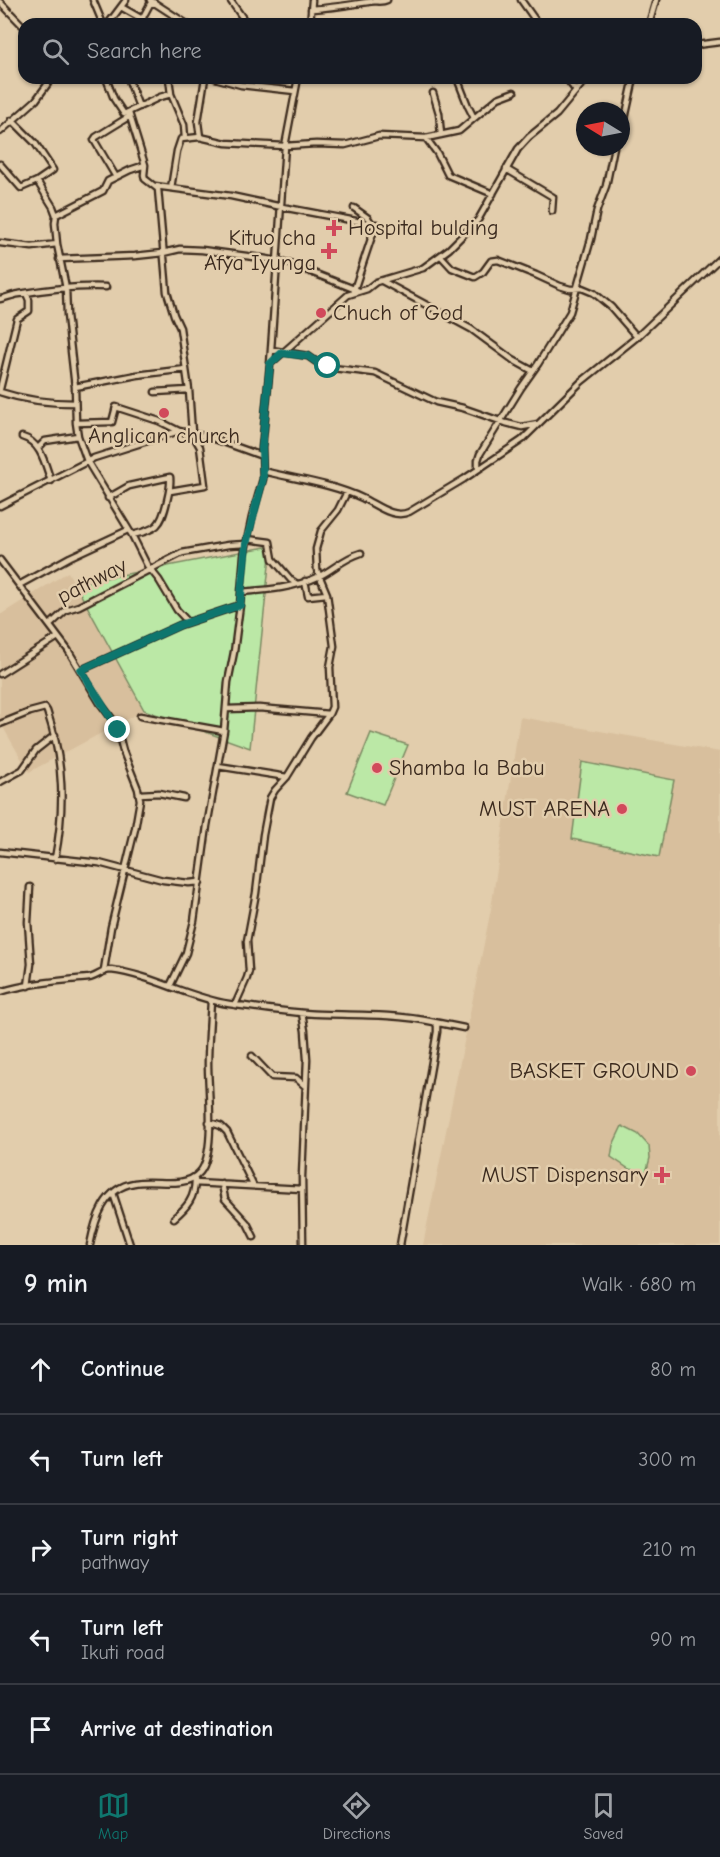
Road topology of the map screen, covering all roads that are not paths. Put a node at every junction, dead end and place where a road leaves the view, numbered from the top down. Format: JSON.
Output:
{"nodes":[{"id":1,"x":93,"y":0,"type":"edge"},
{"id":2,"x":126,"y":0,"type":"edge"},
{"id":3,"x":231,"y":0,"type":"edge"},
{"id":4,"x":312,"y":0,"type":"edge"},
{"id":5,"x":387,"y":0,"type":"edge"},
{"id":6,"x":521,"y":0,"type":"edge"},
{"id":7,"x":656,"y":0,"type":"edge"},
{"id":8,"x":0,"y":2,"type":"edge"},
{"id":9,"x":152,"y":2,"type":"edge"},
{"id":10,"x":121,"y":7,"type":"junction"},
{"id":11,"x":311,"y":9,"type":"junction"},
{"id":12,"x":103,"y":18,"type":"edge"},
{"id":13,"x":111,"y":18,"type":"edge"},
{"id":14,"x":140,"y":18,"type":"edge"},
{"id":15,"x":143,"y":18,"type":"edge"},
{"id":16,"x":177,"y":18,"type":"edge"},
{"id":17,"x":243,"y":18,"type":"edge"},
{"id":18,"x":310,"y":18,"type":"edge"},
{"id":19,"x":534,"y":18,"type":"edge"},
{"id":20,"x":651,"y":18,"type":"edge"},
{"id":21,"x":18,"y":21,"type":"edge"},
{"id":22,"x":720,"y":42,"type":"edge"},
{"id":23,"x":702,"y":44,"type":"edge"},
{"id":24,"x":48,"y":84,"type":"edge"},
{"id":25,"x":108,"y":84,"type":"edge"},
{"id":26,"x":130,"y":84,"type":"edge"},
{"id":27,"x":170,"y":84,"type":"edge"},
{"id":28,"x":204,"y":84,"type":"edge"},
{"id":29,"x":244,"y":84,"type":"edge"},
{"id":30,"x":297,"y":84,"type":"edge"},
{"id":31,"x":459,"y":84,"type":"edge"},
{"id":32,"x":571,"y":84,"type":"edge"},
{"id":33,"x":584,"y":84,"type":"edge"},
{"id":34,"x":633,"y":84,"type":"edge"},
{"id":35,"x":253,"y":86,"type":"joint"},
{"id":36,"x":295,"y":91,"type":"junction"},
{"id":37,"x":576,"y":91,"type":"junction"},
{"id":38,"x":514,"y":92,"type":"dead end"},
{"id":39,"x":433,"y":93,"type":"dead end"},
{"id":40,"x":171,"y":94,"type":"junction"},
{"id":41,"x":629,"y":102,"type":"edge"},
{"id":42,"x":140,"y":107,"type":"junction"},
{"id":43,"x":130,"y":114,"type":"junction"},
{"id":44,"x":474,"y":118,"type":"junction"},
{"id":45,"x":12,"y":120,"type":"junction"},
{"id":46,"x":0,"y":132,"type":"edge"},
{"id":47,"x":441,"y":135,"type":"junction"},
{"id":48,"x":201,"y":137,"type":"junction"},
{"id":49,"x":185,"y":138,"type":"junction"},
{"id":50,"x":426,"y":138,"type":"junction"},
{"id":51,"x":285,"y":146,"type":"junction"},
{"id":52,"x":612,"y":156,"type":"edge"},
{"id":53,"x":0,"y":164,"type":"edge"},
{"id":54,"x":145,"y":165,"type":"junction"},
{"id":55,"x":506,"y":169,"type":"junction"},
{"id":56,"x":116,"y":177,"type":"junction"},
{"id":57,"x":37,"y":181,"type":"junction"},
{"id":58,"x":155,"y":186,"type":"junction"},
{"id":59,"x":171,"y":188,"type":"junction"},
{"id":60,"x":493,"y":194,"type":"junction"},
{"id":61,"x":282,"y":207,"type":"junction"},
{"id":62,"x":354,"y":208,"type":"dead end"},
{"id":63,"x":552,"y":211,"type":"dead end"},
{"id":64,"x":56,"y":215,"type":"junction"},
{"id":65,"x":372,"y":224,"type":"junction"},
{"id":66,"x":0,"y":243,"type":"edge"},
{"id":67,"x":57,"y":244,"type":"junction"},
{"id":68,"x":164,"y":253,"type":"junction"},
{"id":69,"x":441,"y":256,"type":"junction"},
{"id":70,"x":720,"y":258,"type":"edge"},
{"id":71,"x":59,"y":259,"type":"junction"},
{"id":72,"x":278,"y":261,"type":"junction"},
{"id":73,"x":382,"y":280,"type":"junction"},
{"id":74,"x":106,"y":287,"type":"dead end"},
{"id":75,"x":66,"y":288,"type":"junction"},
{"id":76,"x":577,"y":288,"type":"junction"},
{"id":77,"x":356,"y":291,"type":"junction"},
{"id":78,"x":26,"y":293,"type":"junction"},
{"id":79,"x":0,"y":299,"type":"edge"},
{"id":80,"x":637,"y":337,"type":"junction"},
{"id":81,"x":271,"y":350,"type":"junction"},
{"id":82,"x":282,"y":353,"type":"junction"},
{"id":83,"x":270,"y":364,"type":"junction"},
{"id":84,"x":186,"y":369,"type":"junction"},
{"id":85,"x":533,"y":371,"type":"junction"},
{"id":86,"x":75,"y":387,"type":"junction"},
{"id":87,"x":189,"y":390,"type":"junction"},
{"id":88,"x":0,"y":391,"type":"edge"},
{"id":89,"x":155,"y":393,"type":"dead end"},
{"id":90,"x":75,"y":403,"type":"junction"},
{"id":91,"x":501,"y":422,"type":"junction"},
{"id":92,"x":76,"y":423,"type":"junction"},
{"id":93,"x":541,"y":423,"type":"junction"},
{"id":94,"x":179,"y":432,"type":"junction"},
{"id":95,"x":192,"y":433,"type":"junction"},
{"id":96,"x":78,"y":436,"type":"junction"},
{"id":97,"x":22,"y":437,"type":"dead end"},
{"id":98,"x":38,"y":448,"type":"junction"},
{"id":99,"x":262,"y":456,"type":"junction"},
{"id":100,"x":87,"y":461,"type":"junction"},
{"id":101,"x":478,"y":469,"type":"junction"},
{"id":102,"x":263,"y":471,"type":"junction"},
{"id":103,"x":51,"y":481,"type":"junction"},
{"id":104,"x":170,"y":491,"type":"junction"},
{"id":105,"x":347,"y":492,"type":"junction"},
{"id":106,"x":108,"y":498,"type":"junction"},
{"id":107,"x":0,"y":506,"type":"edge"},
{"id":108,"x":128,"y":530,"type":"junction"},
{"id":109,"x":132,"y":535,"type":"junction"},
{"id":110,"x":246,"y":541,"type":"junction"},
{"id":111,"x":361,"y":553,"type":"dead end"},
{"id":112,"x":0,"y":560,"type":"edge"},
{"id":113,"x":152,"y":570,"type":"junction"},
{"id":114,"x":319,"y":576,"type":"junction"},
{"id":115,"x":305,"y":581,"type":"junction"},
{"id":116,"x":297,"y":584,"type":"junction"},
{"id":117,"x":19,"y":585,"type":"junction"},
{"id":118,"x":241,"y":592,"type":"junction"},
{"id":119,"x":327,"y":594,"type":"junction"},
{"id":120,"x":240,"y":605,"type":"junction"},
{"id":121,"x":188,"y":622,"type":"junction"},
{"id":122,"x":50,"y":625,"type":"junction"},
{"id":123,"x":58,"y":637,"type":"junction"},
{"id":124,"x":81,"y":670,"type":"junction"},
{"id":125,"x":0,"y":674,"type":"edge"},
{"id":126,"x":227,"y":709,"type":"junction"},
{"id":127,"x":329,"y":714,"type":"junction"},
{"id":128,"x":140,"y":716,"type":"dead end"},
{"id":129,"x":0,"y":724,"type":"edge"},
{"id":130,"x":224,"y":731,"type":"junction"},
{"id":131,"x":55,"y":735,"type":"junction"},
{"id":132,"x":218,"y":766,"type":"junction"},
{"id":133,"x":287,"y":777,"type":"junction"},
{"id":134,"x":0,"y":782,"type":"edge"},
{"id":135,"x":140,"y":794,"type":"junction"},
{"id":136,"x":184,"y":798,"type":"dead end"},
{"id":137,"x":0,"y":852,"type":"edge"},
{"id":138,"x":55,"y":859,"type":"junction"},
{"id":139,"x":127,"y":870,"type":"junction"},
{"id":140,"x":200,"y":882,"type":"junction"},
{"id":141,"x":30,"y":887,"type":"dead end"},
{"id":142,"x":104,"y":970,"type":"junction"},
{"id":143,"x":28,"y":986,"type":"junction"},
{"id":144,"x":170,"y":986,"type":"junction"},
{"id":145,"x":0,"y":992,"type":"edge"},
{"id":146,"x":211,"y":1000,"type":"junction"},
{"id":147,"x":235,"y":1005,"type":"junction"},
{"id":148,"x":302,"y":1013,"type":"junction"},
{"id":149,"x":434,"y":1022,"type":"junction"},
{"id":150,"x":464,"y":1028,"type":"dead end"},
{"id":151,"x":252,"y":1056,"type":"dead end"},
{"id":152,"x":305,"y":1086,"type":"junction"},
{"id":153,"x":209,"y":1122,"type":"junction"},
{"id":154,"x":195,"y":1180,"type":"junction"},
{"id":155,"x":222,"y":1184,"type":"junction"},
{"id":156,"x":253,"y":1185,"type":"junction"},
{"id":157,"x":302,"y":1189,"type":"junction"},
{"id":158,"x":113,"y":1193,"type":"junction"},
{"id":159,"x":174,"y":1218,"type":"dead end"},
{"id":160,"x":254,"y":1237,"type":"dead end"},
{"id":161,"x":90,"y":1245,"type":"edge"},
{"id":162,"x":130,"y":1245,"type":"edge"},
{"id":163,"x":303,"y":1245,"type":"edge"},
{"id":164,"x":400,"y":1245,"type":"edge"}],
"edges":[{"from":1,"to":12,"type":"street"},
{"from":2,"to":10,"type":"street"},
{"from":3,"to":17,"type":"street"},
{"from":4,"to":11,"type":"street"},
{"from":5,"to":11,"type":"street"},
{"from":6,"to":19,"type":"street"},
{"from":7,"to":20,"type":"street"},
{"from":8,"to":21,"type":"street"},
{"from":9,"to":15,"type":"street"},
{"from":9,"to":16,"type":"street"},
{"from":10,"to":13,"type":"street"},
{"from":10,"to":14,"type":"street"},
{"from":11,"to":18,"type":"street"},
{"from":22,"to":23,"type":"street"},
{"from":24,"to":45,"type":"street"},
{"from":25,"to":43,"type":"street"},
{"from":26,"to":42,"type":"street"},
{"from":27,"to":40,"type":"street"},
{"from":28,"to":48,"type":"street"},
{"from":29,"to":35,"type":"street"},
{"from":30,"to":36,"type":"street"},
{"from":31,"to":44,"type":"street"},
{"from":32,"to":37,"type":"street"},
{"from":33,"to":37,"type":"street"},
{"from":34,"to":41,"type":"street"},
{"from":35,"to":36,"type":"street"},
{"from":36,"to":51,"type":"street"},
{"from":37,"to":55,"type":"street"},
{"from":38,"to":44,"type":"street"},
{"from":39,"to":47,"type":"street"},
{"from":40,"to":42,"type":"street"},
{"from":40,"to":49,"type":"street"},
{"from":42,"to":43,"type":"street"},
{"from":43,"to":54,"type":"street"},
{"from":43,"to":56,"type":"street"},
{"from":44,"to":47,"type":"street"},
{"from":45,"to":46,"type":"street"},
{"from":45,"to":57,"type":"street"},
{"from":47,"to":50,"type":"street"},
{"from":48,"to":49,"type":"street"},
{"from":48,"to":51,"type":"street"},
{"from":49,"to":59,"type":"street"},
{"from":50,"to":51,"type":"street"},
{"from":50,"to":60,"type":"street"},
{"from":51,"to":61,"type":"street"},
{"from":52,"to":76,"type":"street"},
{"from":53,"to":57,"type":"street"},
{"from":54,"to":56,"type":"street"},
{"from":54,"to":58,"type":"street"},
{"from":55,"to":60,"type":"street"},
{"from":55,"to":63,"type":"street"},
{"from":56,"to":64,"type":"street"},
{"from":57,"to":64,"type":"street"},
{"from":58,"to":59,"type":"street"},
{"from":58,"to":68,"type":"street"},
{"from":59,"to":61,"type":"street"},
{"from":60,"to":69,"type":"street"},
{"from":61,"to":65,"type":"street"},
{"from":61,"to":72,"type":"street"},
{"from":62,"to":65,"type":"street"},
{"from":64,"to":67,"type":"street"},
{"from":65,"to":77,"type":"street"},
{"from":66,"to":67,"type":"street"},
{"from":67,"to":71,"type":"street"},
{"from":68,"to":71,"type":"street"},
{"from":68,"to":72,"type":"street"},
{"from":68,"to":84,"type":"street"},
{"from":69,"to":73,"type":"street"},
{"from":69,"to":76,"type":"street"},
{"from":70,"to":80,"type":"street"},
{"from":71,"to":75,"type":"street"},
{"from":72,"to":77,"type":"street"},
{"from":72,"to":81,"type":"street"},
{"from":73,"to":77,"type":"street"},
{"from":73,"to":85,"type":"street"},
{"from":74,"to":75,"type":"street"},
{"from":75,"to":78,"type":"street"},
{"from":75,"to":86,"type":"street"},
{"from":76,"to":80,"type":"street"},
{"from":76,"to":85,"type":"street"},
{"from":77,"to":82,"type":"street"},
{"from":78,"to":79,"type":"street"},
{"from":78,"to":88,"type":"street"},
{"from":80,"to":93,"type":"street"},
{"from":81,"to":82,"type":"street"},
{"from":81,"to":83,"type":"street"},
{"from":82,"to":83,"type":"street"},
{"from":82,"to":91,"type":"street"},
{"from":83,"to":99,"type":"street"},
{"from":84,"to":86,"type":"street"},
{"from":84,"to":87,"type":"street"},
{"from":85,"to":91,"type":"street"},
{"from":86,"to":90,"type":"street"},
{"from":87,"to":89,"type":"street"},
{"from":87,"to":95,"type":"street"},
{"from":88,"to":90,"type":"street"},
{"from":90,"to":92,"type":"street"},
{"from":91,"to":93,"type":"street"},
{"from":91,"to":101,"type":"street"},
{"from":92,"to":94,"type":"street"},
{"from":92,"to":96,"type":"street"},
{"from":93,"to":101,"type":"street"},
{"from":94,"to":95,"type":"street"},
{"from":94,"to":100,"type":"street"},
{"from":95,"to":99,"type":"street"},
{"from":95,"to":104,"type":"street"},
{"from":96,"to":98,"type":"street"},
{"from":96,"to":100,"type":"street"},
{"from":97,"to":98,"type":"street"},
{"from":98,"to":103,"type":"street"},
{"from":99,"to":102,"type":"street"},
{"from":100,"to":103,"type":"street"},
{"from":100,"to":106,"type":"street"},
{"from":101,"to":105,"type":"street"},
{"from":102,"to":105,"type":"street"},
{"from":102,"to":110,"type":"street"},
{"from":103,"to":107,"type":"street"},
{"from":104,"to":106,"type":"street"},
{"from":104,"to":109,"type":"street"},
{"from":105,"to":114,"type":"street"},
{"from":106,"to":108,"type":"street"},
{"from":108,"to":109,"type":"street"},
{"from":108,"to":117,"type":"street"},
{"from":109,"to":113,"type":"street"},
{"from":110,"to":113,"type":"street","name":"pathway"},
{"from":110,"to":116,"type":"street"},
{"from":110,"to":118,"type":"street"},
{"from":111,"to":114,"type":"street"},
{"from":112,"to":117,"type":"street"},
{"from":113,"to":121,"type":"street"},
{"from":113,"to":122,"type":"street","name":"pathway"},
{"from":114,"to":115,"type":"street"},
{"from":114,"to":119,"type":"street"},
{"from":115,"to":116,"type":"street"},
{"from":115,"to":119,"type":"street"},
{"from":116,"to":118,"type":"street"},
{"from":117,"to":122,"type":"street"},
{"from":118,"to":120,"type":"street"},
{"from":119,"to":127,"type":"street"},
{"from":120,"to":121,"type":"street"},
{"from":120,"to":126,"type":"street"},
{"from":121,"to":124,"type":"street"},
{"from":122,"to":123,"type":"street"},
{"from":123,"to":124,"type":"street"},
{"from":123,"to":125,"type":"street","name":"pathway"},
{"from":124,"to":135,"type":"street"},
{"from":126,"to":127,"type":"street"},
{"from":126,"to":130,"type":"street"},
{"from":127,"to":133,"type":"street"},
{"from":128,"to":130,"type":"street"},
{"from":129,"to":131,"type":"street"},
{"from":130,"to":132,"type":"street"},
{"from":131,"to":134,"type":"street"},
{"from":131,"to":138,"type":"street"},
{"from":132,"to":133,"type":"street"},
{"from":132,"to":140,"type":"street"},
{"from":133,"to":147,"type":"street"},
{"from":135,"to":136,"type":"street"},
{"from":135,"to":139,"type":"street"},
{"from":137,"to":138,"type":"street"},
{"from":138,"to":139,"type":"street"},
{"from":139,"to":140,"type":"street"},
{"from":139,"to":142,"type":"street"},
{"from":140,"to":144,"type":"street"},
{"from":141,"to":143,"type":"street"},
{"from":142,"to":143,"type":"street"},
{"from":142,"to":144,"type":"street"},
{"from":143,"to":145,"type":"street"},
{"from":144,"to":146,"type":"street"},
{"from":146,"to":147,"type":"street"},
{"from":146,"to":153,"type":"street"},
{"from":147,"to":148,"type":"street"},
{"from":148,"to":149,"type":"street"},
{"from":148,"to":152,"type":"street"},
{"from":149,"to":150,"type":"street"},
{"from":149,"to":164,"type":"street"},
{"from":151,"to":152,"type":"street"},
{"from":152,"to":157,"type":"street"},
{"from":153,"to":154,"type":"street"},
{"from":153,"to":156,"type":"street"},
{"from":154,"to":155,"type":"street"},
{"from":154,"to":158,"type":"street"},
{"from":154,"to":159,"type":"street"},
{"from":155,"to":156,"type":"street"},
{"from":155,"to":160,"type":"street"},
{"from":156,"to":157,"type":"street"},
{"from":157,"to":163,"type":"street"},
{"from":158,"to":161,"type":"street"},
{"from":158,"to":162,"type":"street"}]}
